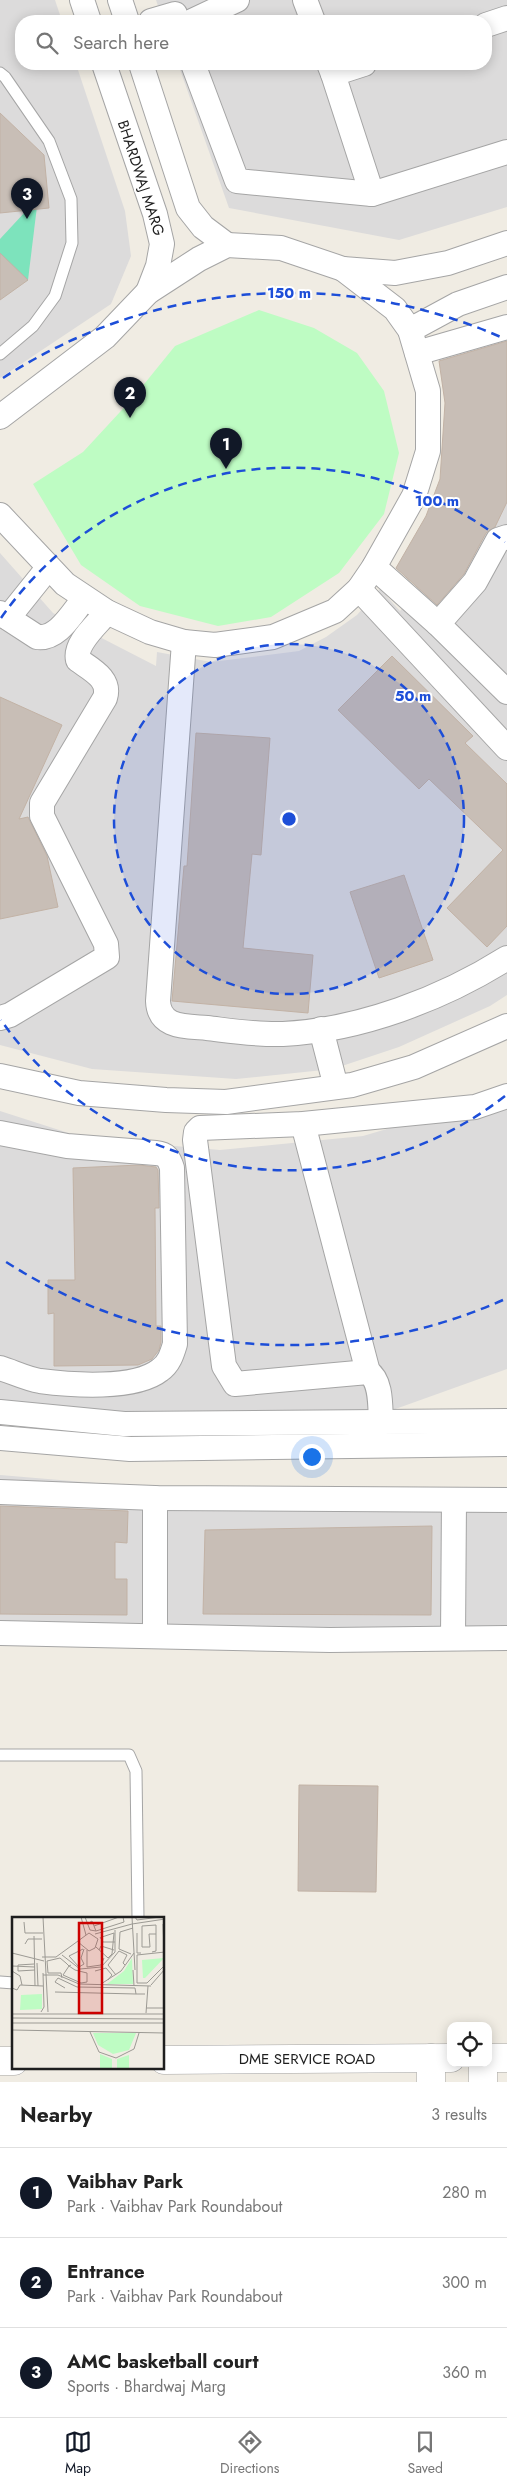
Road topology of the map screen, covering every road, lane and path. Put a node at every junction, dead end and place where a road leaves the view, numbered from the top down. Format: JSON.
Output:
{"nodes":[{"id":1,"x":82,"y":0,"type":"edge"},
{"id":2,"x":120,"y":0,"type":"edge"},
{"id":3,"x":237,"y":0,"type":"edge"},
{"id":4,"x":305,"y":0,"type":"edge"},
{"id":5,"x":179,"y":14,"type":"edge"},
{"id":6,"x":87,"y":15,"type":"edge"},
{"id":7,"x":125,"y":15,"type":"edge"},
{"id":8,"x":311,"y":15,"type":"edge"},
{"id":9,"x":507,"y":18,"type":"edge"},
{"id":10,"x":492,"y":22,"type":"edge"},
{"id":11,"x":106,"y":70,"type":"edge"},
{"id":12,"x":143,"y":70,"type":"edge"},
{"id":13,"x":195,"y":70,"type":"edge"},
{"id":14,"x":331,"y":70,"type":"edge"},
{"id":15,"x":0,"y":73,"type":"edge"},
{"id":16,"x":507,"y":152,"type":"edge"},
{"id":17,"x":372,"y":194,"type":"junction"},
{"id":18,"x":507,"y":243,"type":"edge"},
{"id":19,"x":227,"y":245,"type":"junction"},
{"id":20,"x":343,"y":269,"type":"junction"},
{"id":21,"x":507,"y":287,"type":"edge"},
{"id":22,"x":148,"y":292,"type":"junction"},
{"id":23,"x":507,"y":326,"type":"edge"},
{"id":24,"x":410,"y":330,"type":"junction"},
{"id":25,"x":417,"y":353,"type":"junction"},
{"id":26,"x":0,"y":354,"type":"edge"},
{"id":27,"x":0,"y":417,"type":"edge"},
{"id":28,"x":0,"y":515,"type":"edge"},
{"id":29,"x":507,"y":537,"type":"edge"},
{"id":30,"x":374,"y":566,"type":"junction"},
{"id":31,"x":48,"y":568,"type":"junction"},
{"id":32,"x":359,"y":589,"type":"junction"},
{"id":33,"x":84,"y":599,"type":"junction"},
{"id":34,"x":107,"y":612,"type":"junction"},
{"id":35,"x":4,"y":615,"type":"edge"},
{"id":36,"x":438,"y":624,"type":"junction"},
{"id":37,"x":184,"y":642,"type":"junction"},
{"id":38,"x":507,"y":692,"type":"edge"},
{"id":39,"x":507,"y":748,"type":"edge"},
{"id":40,"x":507,"y":958,"type":"edge"},
{"id":41,"x":0,"y":1018,"type":"edge"},
{"id":42,"x":507,"y":1026,"type":"edge"},
{"id":43,"x":321,"y":1029,"type":"junction"},
{"id":44,"x":0,"y":1076,"type":"edge"},
{"id":45,"x":336,"y":1087,"type":"junction"},
{"id":46,"x":507,"y":1096,"type":"edge"},
{"id":47,"x":304,"y":1124,"type":"junction"},
{"id":48,"x":0,"y":1133,"type":"edge"},
{"id":49,"x":0,"y":1368,"type":"edge"},
{"id":50,"x":368,"y":1372,"type":"junction"},
{"id":51,"x":0,"y":1412,"type":"edge"},
{"id":52,"x":506,"y":1418,"type":"edge"},
{"id":53,"x":381,"y":1423,"type":"junction"},
{"id":54,"x":0,"y":1438,"type":"edge"},
{"id":55,"x":504,"y":1444,"type":"edge"},
{"id":56,"x":0,"y":1492,"type":"edge"},
{"id":57,"x":155,"y":1498,"type":"junction"},
{"id":58,"x":454,"y":1500,"type":"junction"},
{"id":59,"x":507,"y":1500,"type":"edge"},
{"id":60,"x":0,"y":1633,"type":"edge"},
{"id":61,"x":155,"y":1635,"type":"junction"},
{"id":62,"x":453,"y":1638,"type":"junction"},
{"id":63,"x":507,"y":1638,"type":"edge"},
{"id":64,"x":0,"y":1755,"type":"edge"},
{"id":65,"x":138,"y":1917,"type":"edge"},
{"id":66,"x":492,"y":2058,"type":"edge"},
{"id":67,"x":507,"y":2058,"type":"edge"},
{"id":68,"x":165,"y":2060,"type":"edge"},
{"id":69,"x":438,"y":2066,"type":"edge"},
{"id":70,"x":484,"y":2067,"type":"edge"},
{"id":71,"x":483,"y":2082,"type":"edge"}],
"edges":[{"from":1,"to":6,"type":"street"},
{"from":2,"to":7,"type":"street"},
{"from":3,"to":5,"type":"street"},
{"from":4,"to":8,"type":"street"},
{"from":9,"to":10,"type":"street"},
{"from":11,"to":22,"type":"street","name":"BHARDWAJ MARG"},
{"from":12,"to":19,"type":"street"},
{"from":13,"to":17,"type":"street"},
{"from":14,"to":17,"type":"street"},
{"from":15,"to":26,"type":"lane"},
{"from":16,"to":17,"type":"street"},
{"from":18,"to":20,"type":"street"},
{"from":19,"to":20,"type":"street"},
{"from":19,"to":22,"type":"street"},
{"from":20,"to":24,"type":"street"},
{"from":21,"to":24,"type":"street"},
{"from":22,"to":27,"type":"street"},
{"from":23,"to":25,"type":"street"},
{"from":24,"to":25,"type":"street"},
{"from":25,"to":30,"type":"street"},
{"from":28,"to":31,"type":"street"},
{"from":29,"to":36,"type":"street"},
{"from":30,"to":32,"type":"street"},
{"from":30,"to":36,"type":"street"},
{"from":31,"to":33,"type":"street"},
{"from":31,"to":35,"type":"street"},
{"from":32,"to":37,"type":"street"},
{"from":32,"to":39,"type":"street"},
{"from":33,"to":34,"type":"street"},
{"from":33,"to":35,"type":"street"},
{"from":34,"to":37,"type":"street"},
{"from":34,"to":41,"type":"street"},
{"from":36,"to":38,"type":"street"},
{"from":37,"to":43,"type":"street"},
{"from":40,"to":43,"type":"street"},
{"from":42,"to":45,"type":"street"},
{"from":43,"to":45,"type":"street"},
{"from":44,"to":45,"type":"street"},
{"from":46,"to":47,"type":"street"},
{"from":47,"to":50,"type":"street"},
{"from":47,"to":50,"type":"street"},
{"from":48,"to":49,"type":"street"},
{"from":50,"to":53,"type":"street"},
{"from":51,"to":53,"type":"street"},
{"from":52,"to":53,"type":"street"},
{"from":52,"to":55,"type":"street"},
{"from":54,"to":55,"type":"street"},
{"from":56,"to":57,"type":"street"},
{"from":57,"to":58,"type":"street"},
{"from":57,"to":61,"type":"street"},
{"from":58,"to":59,"type":"street"},
{"from":58,"to":62,"type":"street"},
{"from":60,"to":61,"type":"street"},
{"from":61,"to":62,"type":"street"},
{"from":62,"to":63,"type":"street"},
{"from":64,"to":65,"type":"lane"},
{"from":66,"to":67,"type":"street"},
{"from":68,"to":69,"type":"street","name":"DME SERVICE ROAD"},
{"from":70,"to":71,"type":"street"}]}
